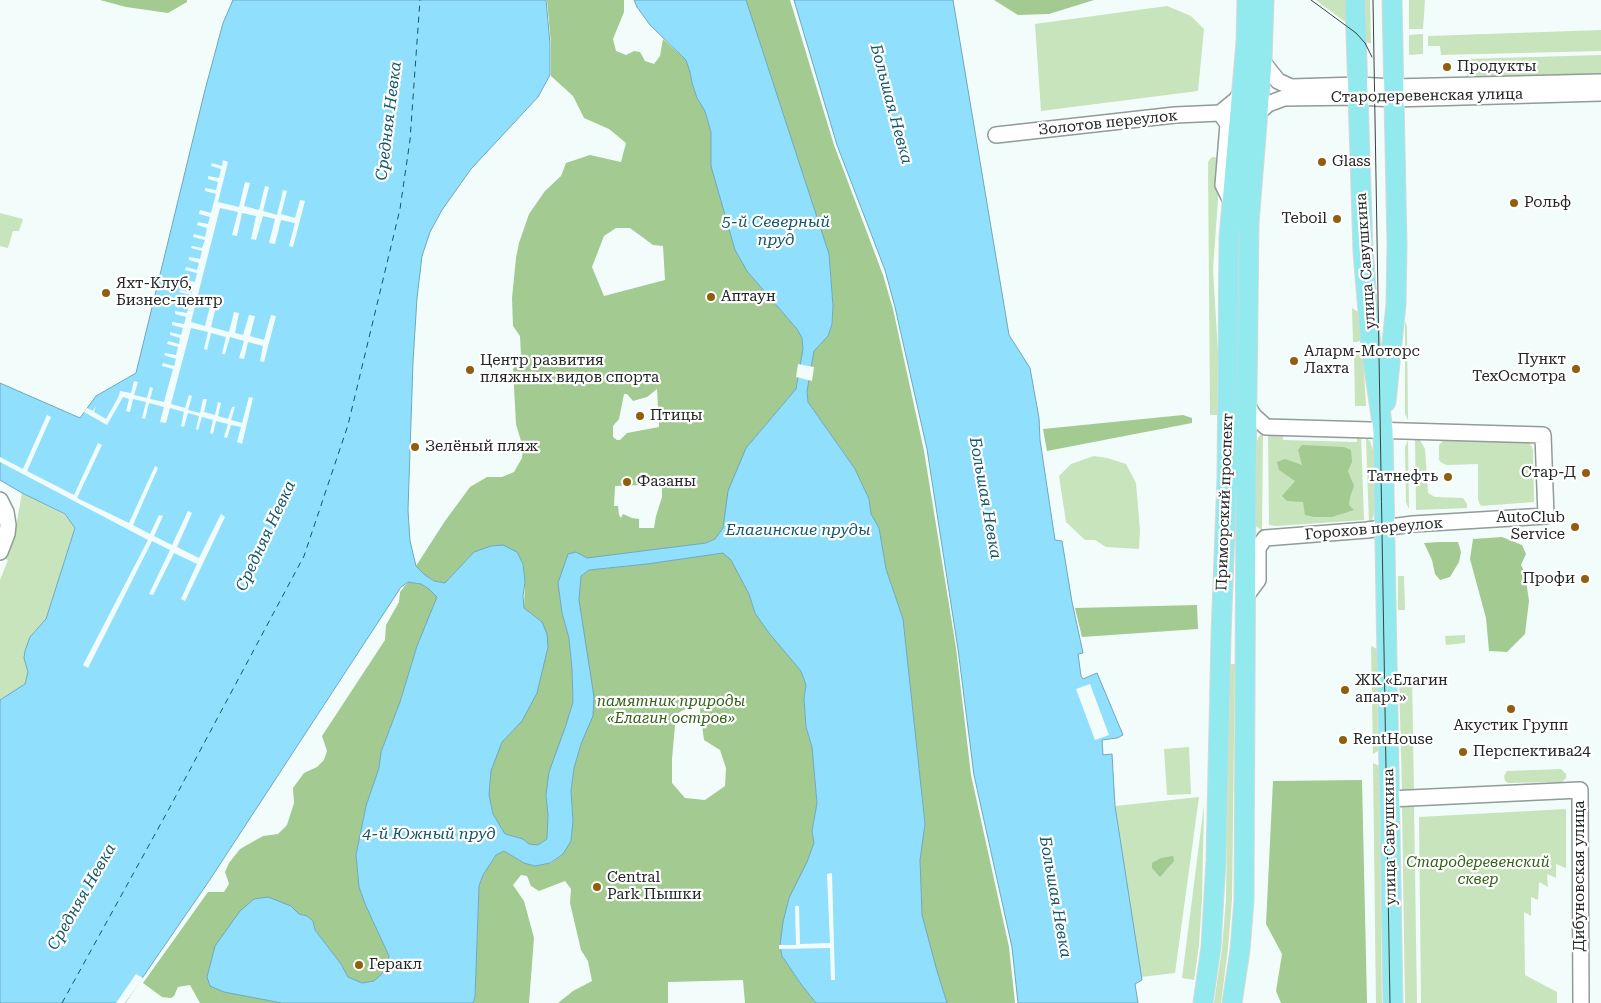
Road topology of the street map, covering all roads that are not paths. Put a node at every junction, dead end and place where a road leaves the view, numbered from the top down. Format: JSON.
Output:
{"nodes":[{"id":1,"x":1247,"y":0,"type":"edge"},
{"id":2,"x":1264,"y":0,"type":"edge"},
{"id":3,"x":1355,"y":0,"type":"edge"},
{"id":4,"x":1392,"y":0,"type":"edge"},
{"id":5,"x":1262,"y":61,"type":"junction"},
{"id":6,"x":1601,"y":82,"type":"edge"},
{"id":7,"x":1358,"y":91,"type":"junction"},
{"id":8,"x":1242,"y":92,"type":"junction"},
{"id":9,"x":1394,"y":93,"type":"junction"},
{"id":10,"x":1601,"y":93,"type":"edge"},
{"id":11,"x":1220,"y":113,"type":"junction"},
{"id":12,"x":1258,"y":113,"type":"junction"},
{"id":13,"x":996,"y":135,"type":"dead end"},
{"id":14,"x":1232,"y":204,"type":"junction"},
{"id":15,"x":1247,"y":405,"type":"junction"},
{"id":16,"x":1266,"y":427,"type":"junction"},
{"id":17,"x":1383,"y":430,"type":"junction"},
{"id":18,"x":1246,"y":452,"type":"junction"},
{"id":19,"x":0,"y":500,"type":"edge"},
{"id":20,"x":1385,"y":528,"type":"junction"},
{"id":21,"x":0,"y":552,"type":"edge"},
{"id":22,"x":1246,"y":596,"type":"junction"},
{"id":23,"x":1389,"y":799,"type":"junction"},
{"id":24,"x":1204,"y":1003,"type":"edge"},
{"id":25,"x":1232,"y":1003,"type":"edge"},
{"id":26,"x":1393,"y":1003,"type":"edge"},
{"id":27,"x":1581,"y":1003,"type":"edge"}],
"edges":[{"from":1,"to":8,"type":"main road","name":"Приморский проспект"},
{"from":2,"to":5,"type":"main road","name":"Приморский проспект"},
{"from":3,"to":7,"type":"main road","name":"улица Савушкина"},
{"from":4,"to":9,"type":"main road","name":"улица Савушкина"},
{"from":5,"to":7,"type":"street","name":"Стародеревенская улица"},
{"from":5,"to":12,"type":"main road","name":"Приморский проспект"},
{"from":6,"to":9,"type":"street","name":"Стародеревенская улица"},
{"from":7,"to":9,"type":"street","name":"Стародеревенская улица"},
{"from":7,"to":12,"type":"street","name":"Стародеревенская улица"},
{"from":7,"to":17,"type":"main road","name":"улица Савушкина"},
{"from":8,"to":11,"type":"street"},
{"from":8,"to":14,"type":"main road","name":"Приморский проспект"},
{"from":9,"to":10,"type":"street","name":"Стародеревенская улица"},
{"from":9,"to":17,"type":"main road","name":"улица Савушкина"},
{"from":11,"to":13,"type":"street","name":"Золотов переулок"},
{"from":11,"to":14,"type":"street"},
{"from":12,"to":15,"type":"main road","name":"Приморский проспект"},
{"from":14,"to":24,"type":"main road","name":"Приморский проспект"},
{"from":15,"to":16,"type":"street"},
{"from":15,"to":18,"type":"main road","name":"Приморский проспект"},
{"from":16,"to":17,"type":"street"},
{"from":16,"to":18,"type":"street"},
{"from":17,"to":20,"type":"main road","name":"улица Савушкина"},
{"from":17,"to":20,"type":"street","name":"Горохов переулок"},
{"from":18,"to":22,"type":"main road","name":"Приморский проспект"},
{"from":19,"to":21,"type":"street"},
{"from":20,"to":22,"type":"street","name":"Горохов переулок"},
{"from":20,"to":23,"type":"main road","name":"улица Савушкина"},
{"from":22,"to":25,"type":"main road","name":"Приморский проспект"},
{"from":23,"to":26,"type":"main road","name":"улица Савушкина"},
{"from":23,"to":27,"type":"street","name":"Дибуновская улица"}]}
